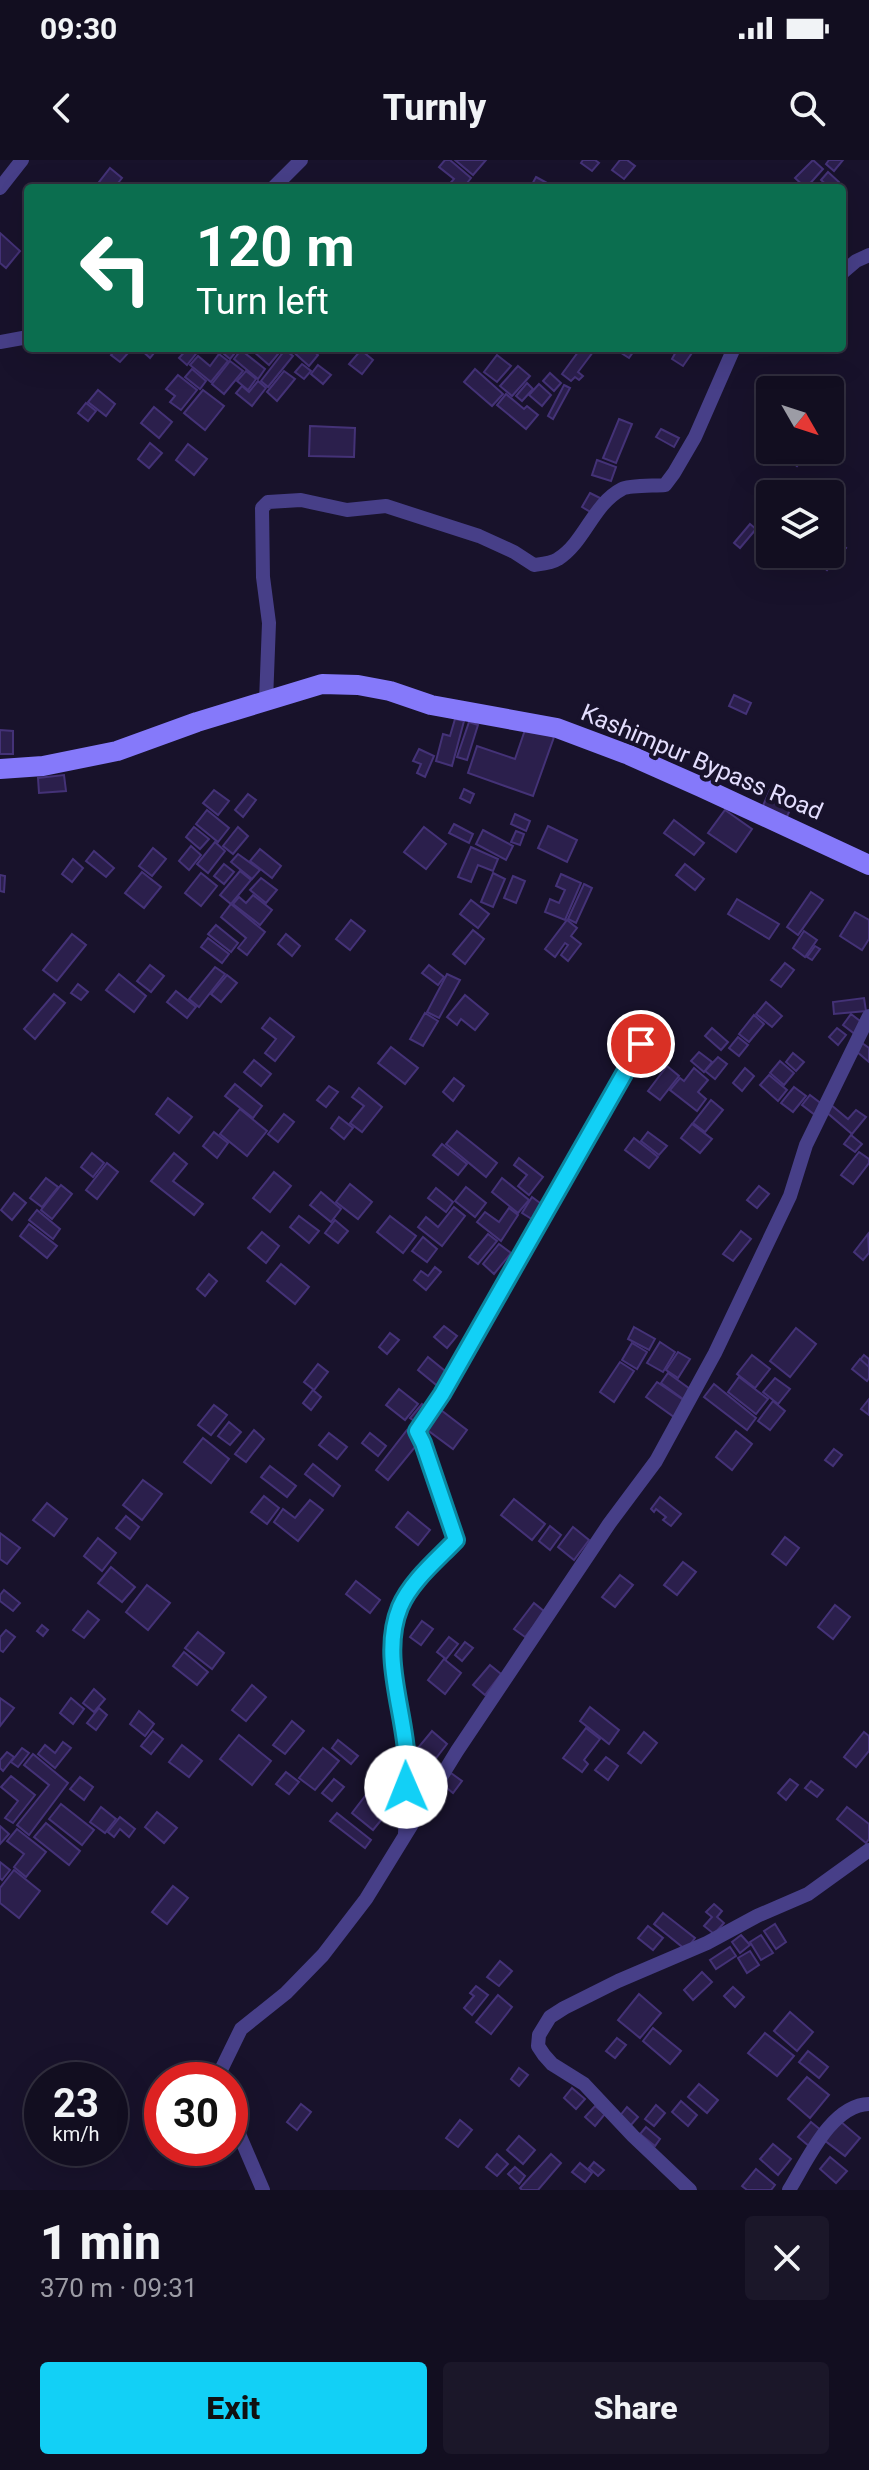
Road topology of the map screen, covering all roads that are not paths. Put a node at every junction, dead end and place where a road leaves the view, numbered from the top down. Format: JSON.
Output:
{"nodes":[{"id":1,"x":22,"y":160,"type":"edge"},
{"id":2,"x":301,"y":160,"type":"edge"},
{"id":3,"x":277,"y":184,"type":"edge"},
{"id":4,"x":0,"y":188,"type":"edge"},
{"id":5,"x":869,"y":255,"type":"edge"},
{"id":6,"x":846,"y":270,"type":"edge"},
{"id":7,"x":24,"y":338,"type":"edge"},
{"id":8,"x":0,"y":342,"type":"edge"},
{"id":9,"x":731,"y":352,"type":"edge"},
{"id":10,"x":266,"y":701,"type":"junction"},
{"id":11,"x":0,"y":769,"type":"edge"},
{"id":12,"x":869,"y":865,"type":"edge"},
{"id":13,"x":869,"y":1016,"type":"edge"},
{"id":14,"x":641,"y":1044,"type":"dead end"},
{"id":15,"x":405,"y":1836,"type":"junction"},
{"id":16,"x":869,"y":1850,"type":"edge"},
{"id":17,"x":225,"y":2062,"type":"edge"},
{"id":18,"x":869,"y":2104,"type":"edge"},
{"id":19,"x":248,"y":2155,"type":"edge"},
{"id":20,"x":263,"y":2190,"type":"edge"},
{"id":21,"x":690,"y":2190,"type":"edge"},
{"id":22,"x":789,"y":2190,"type":"edge"}],
"edges":[{"from":1,"to":4,"type":"street"},
{"from":2,"to":3,"type":"street"},
{"from":5,"to":6,"type":"street"},
{"from":7,"to":8,"type":"street"},
{"from":9,"to":10,"type":"street"},
{"from":10,"to":11,"type":"main road","name":"Kashimpur Bypass Road"},
{"from":10,"to":12,"type":"main road","name":"Kashimpur Bypass Road"},
{"from":13,"to":15,"type":"street"},
{"from":14,"to":15,"type":"street"},
{"from":15,"to":17,"type":"street"},
{"from":16,"to":21,"type":"street"},
{"from":18,"to":22,"type":"street"},
{"from":19,"to":20,"type":"street"}]}
